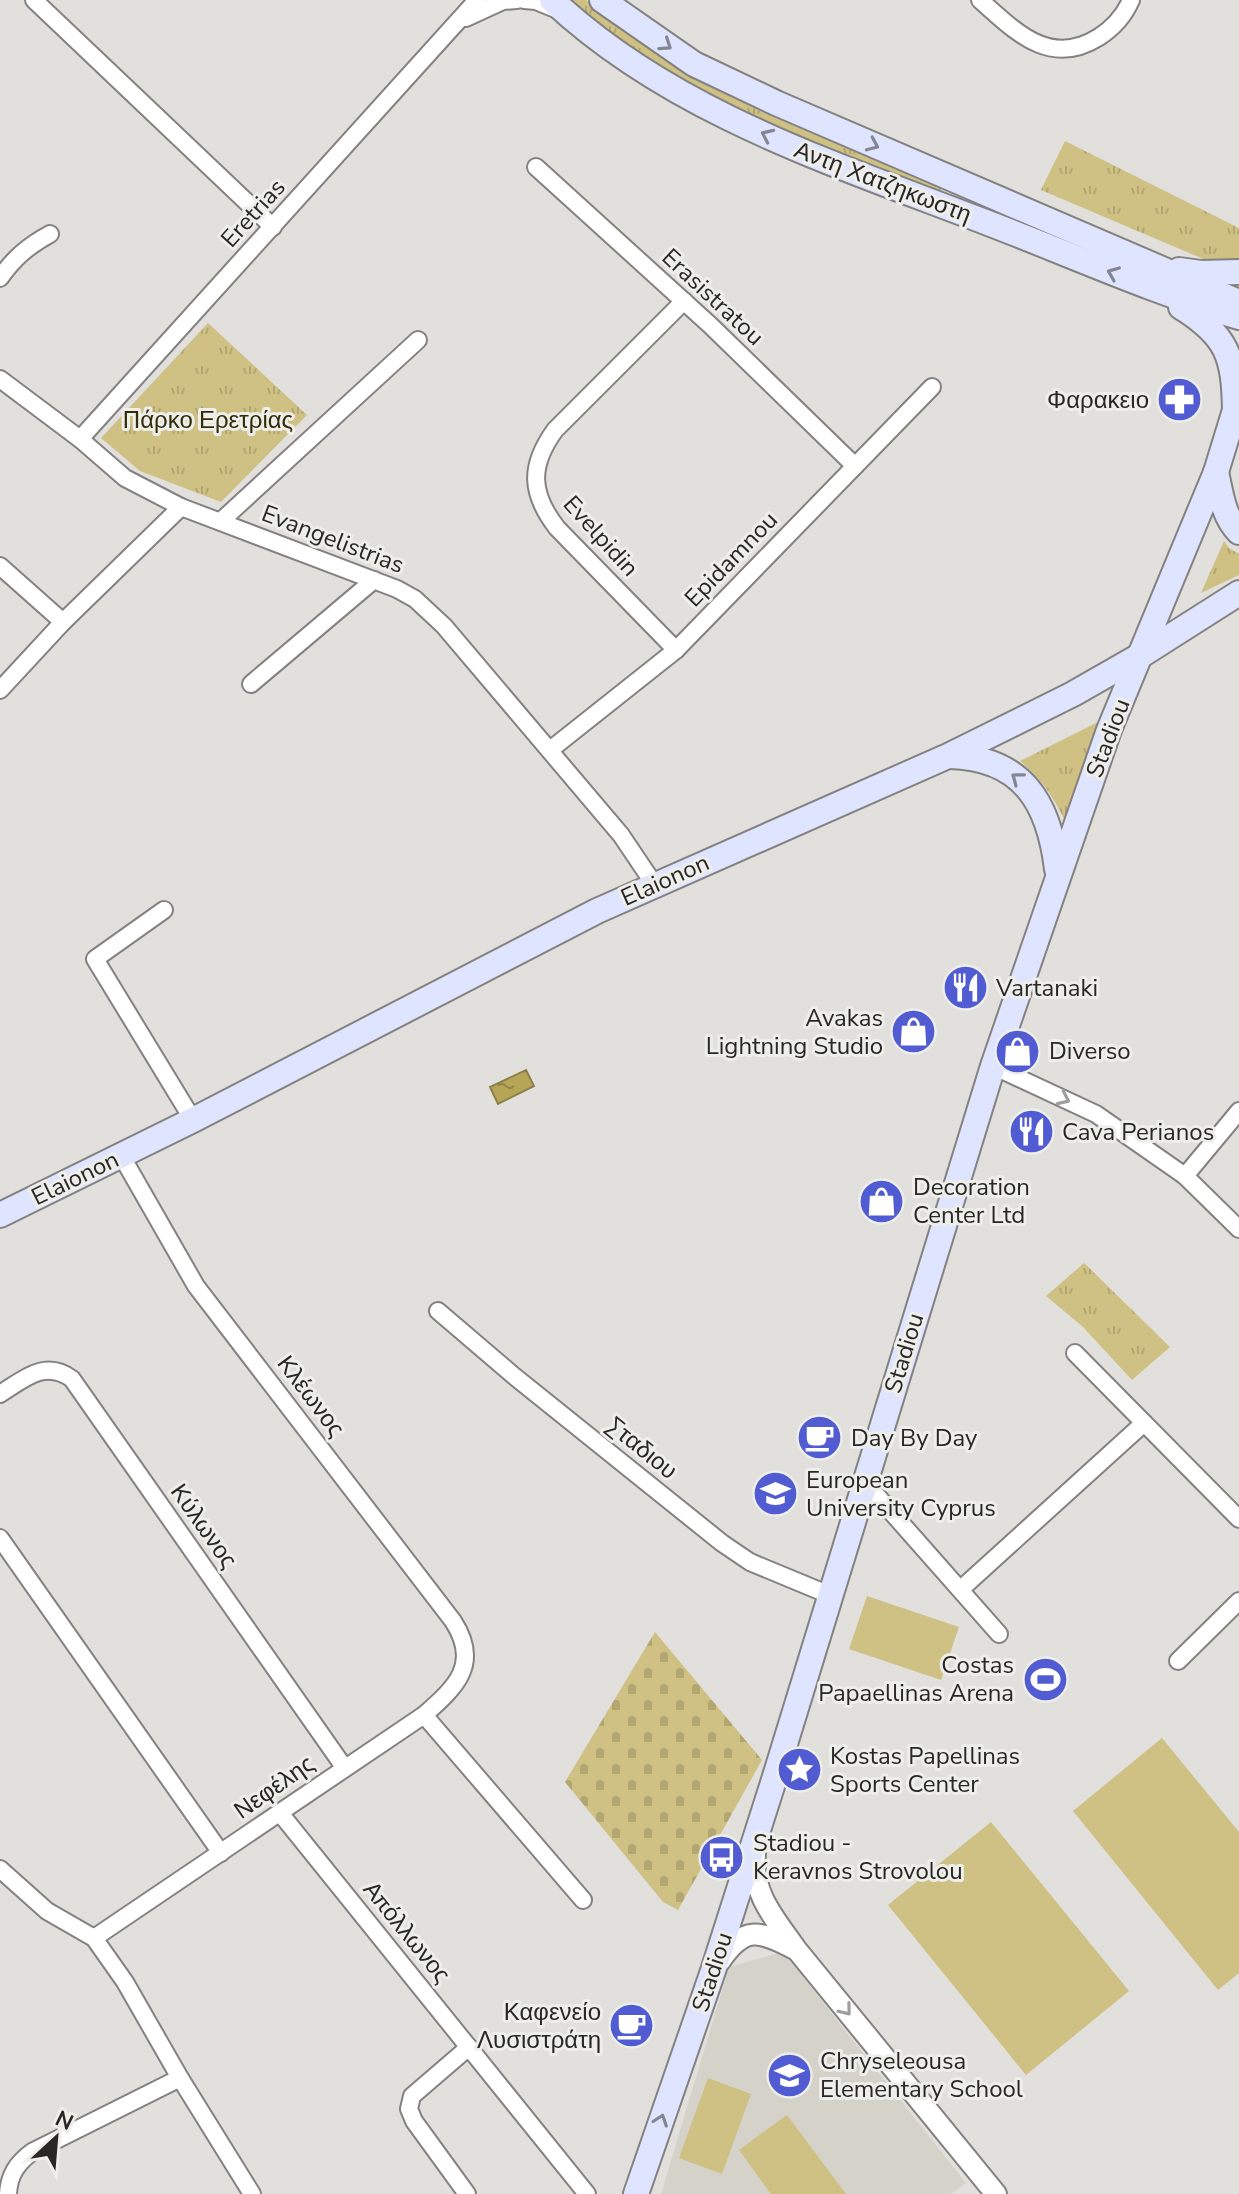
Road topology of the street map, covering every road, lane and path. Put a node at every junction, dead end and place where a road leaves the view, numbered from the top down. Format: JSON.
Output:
{"nodes":[{"id":1,"x":34,"y":0,"type":"edge"},
{"id":2,"x":477,"y":0,"type":"edge"},
{"id":3,"x":517,"y":0,"type":"edge"},
{"id":4,"x":524,"y":0,"type":"edge"},
{"id":5,"x":602,"y":0,"type":"edge"},
{"id":6,"x":1131,"y":0,"type":"edge"},
{"id":7,"x":985,"y":4,"type":"edge"},
{"id":8,"x":560,"y":7,"type":"edge"},
{"id":9,"x":462,"y":19,"type":"junction"},
{"id":10,"x":536,"y":167,"type":"dead end"},
{"id":11,"x":273,"y":227,"type":"junction"},
{"id":12,"x":50,"y":234,"type":"dead end"},
{"id":13,"x":1239,"y":272,"type":"edge"},
{"id":14,"x":0,"y":278,"type":"edge"},
{"id":15,"x":1154,"y":278,"type":"junction"},
{"id":16,"x":684,"y":301,"type":"junction"},
{"id":17,"x":1239,"y":302,"type":"edge"},
{"id":18,"x":1239,"y":317,"type":"edge"},
{"id":19,"x":418,"y":340,"type":"dead end"},
{"id":20,"x":0,"y":379,"type":"edge"},
{"id":21,"x":932,"y":387,"type":"dead end"},
{"id":22,"x":1237,"y":404,"type":"edge"},
{"id":23,"x":80,"y":439,"type":"junction"},
{"id":24,"x":855,"y":466,"type":"junction"},
{"id":25,"x":1216,"y":472,"type":"junction"},
{"id":26,"x":181,"y":507,"type":"junction"},
{"id":27,"x":221,"y":521,"type":"junction"},
{"id":28,"x":1239,"y":532,"type":"edge"},
{"id":29,"x":0,"y":566,"type":"edge"},
{"id":30,"x":374,"y":580,"type":"junction"},
{"id":31,"x":1239,"y":593,"type":"edge"},
{"id":32,"x":63,"y":622,"type":"junction"},
{"id":33,"x":676,"y":650,"type":"junction"},
{"id":34,"x":1143,"y":654,"type":"junction"},
{"id":35,"x":251,"y":684,"type":"dead end"},
{"id":36,"x":0,"y":690,"type":"edge"},
{"id":37,"x":550,"y":750,"type":"junction"},
{"id":38,"x":948,"y":756,"type":"junction"},
{"id":39,"x":1058,"y":876,"type":"junction"},
{"id":40,"x":654,"y":884,"type":"junction"},
{"id":41,"x":164,"y":910,"type":"dead end"},
{"id":42,"x":993,"y":1066,"type":"junction"},
{"id":43,"x":1239,"y":1111,"type":"edge"},
{"id":44,"x":193,"y":1120,"type":"junction"},
{"id":45,"x":121,"y":1155,"type":"junction"},
{"id":46,"x":1185,"y":1176,"type":"junction"},
{"id":47,"x":0,"y":1215,"type":"edge"},
{"id":48,"x":1239,"y":1229,"type":"edge"},
{"id":49,"x":438,"y":1311,"type":"dead end"},
{"id":50,"x":1075,"y":1353,"type":"dead end"},
{"id":51,"x":0,"y":1394,"type":"edge"},
{"id":52,"x":1144,"y":1423,"type":"junction"},
{"id":53,"x":864,"y":1481,"type":"junction"},
{"id":54,"x":1239,"y":1519,"type":"edge"},
{"id":55,"x":0,"y":1538,"type":"edge"},
{"id":56,"x":961,"y":1589,"type":"junction"},
{"id":57,"x":832,"y":1596,"type":"junction"},
{"id":58,"x":1239,"y":1601,"type":"edge"},
{"id":59,"x":999,"y":1634,"type":"dead end"},
{"id":60,"x":465,"y":1661,"type":"joint"},
{"id":61,"x":1178,"y":1661,"type":"dead end"},
{"id":62,"x":424,"y":1715,"type":"junction"},
{"id":63,"x":344,"y":1767,"type":"junction"},
{"id":64,"x":280,"y":1813,"type":"junction"},
{"id":65,"x":757,"y":1834,"type":"junction"},
{"id":66,"x":221,"y":1853,"type":"junction"},
{"id":67,"x":0,"y":1869,"type":"edge"},
{"id":68,"x":583,"y":1900,"type":"dead end"},
{"id":69,"x":94,"y":1938,"type":"junction"},
{"id":70,"x":796,"y":1949,"type":"junction"},
{"id":71,"x":713,"y":1971,"type":"junction"},
{"id":72,"x":469,"y":2047,"type":"junction"},
{"id":73,"x":180,"y":2078,"type":"junction"},
{"id":74,"x":8,"y":2194,"type":"edge"},
{"id":75,"x":252,"y":2194,"type":"edge"},
{"id":76,"x":467,"y":2194,"type":"edge"},
{"id":77,"x":587,"y":2194,"type":"edge"},
{"id":78,"x":636,"y":2194,"type":"edge"},
{"id":79,"x":996,"y":2194,"type":"edge"}],
"edges":[{"from":1,"to":11,"type":"street"},
{"from":2,"to":9,"type":"street","name":"Eretrias"},
{"from":3,"to":9,"type":"street","name":"Eretrias"},
{"from":4,"to":8,"type":"street"},
{"from":5,"to":15,"type":"main road","name":"Αντη Χατζηκωστη","one_way":true},
{"from":6,"to":7,"type":"street"},
{"from":15,"to":8,"type":"main road","name":"Αντη Χατζηκωστη","one_way":true},
{"from":9,"to":11,"type":"street","name":"Eretrias"},
{"from":10,"to":16,"type":"street","name":"Erasistratou"},
{"from":11,"to":23,"type":"street","name":"Eretrias"},
{"from":12,"to":14,"type":"street"},
{"from":13,"to":15,"type":"main road"},
{"from":15,"to":17,"type":"main road","name":"Αντη Χατζηκωστη"},
{"from":15,"to":18,"type":"main road","name":"Αντη Χατζηκωστη"},
{"from":15,"to":22,"type":"main road"},
{"from":16,"to":24,"type":"street","name":"Erasistratou"},
{"from":16,"to":33,"type":"street","name":"Evelpidin"},
{"from":19,"to":27,"type":"street"},
{"from":20,"to":23,"type":"street","name":"Evangelistrias"},
{"from":21,"to":24,"type":"street","name":"Epidamnou"},
{"from":22,"to":25,"type":"main road","name":"Stadiou"},
{"from":23,"to":26,"type":"street","name":"Evangelistrias"},
{"from":24,"to":33,"type":"street","name":"Epidamnou"},
{"from":25,"to":28,"type":"main road"},
{"from":25,"to":34,"type":"main road","name":"Stadiou"},
{"from":26,"to":27,"type":"street","name":"Evangelistrias"},
{"from":26,"to":32,"type":"street"},
{"from":27,"to":30,"type":"street","name":"Evangelistrias"},
{"from":29,"to":32,"type":"street"},
{"from":30,"to":35,"type":"street"},
{"from":30,"to":37,"type":"street","name":"Evangelistrias"},
{"from":31,"to":34,"type":"main road","name":"Elaionon"},
{"from":32,"to":36,"type":"street"},
{"from":33,"to":37,"type":"street","name":"Epidamnou"},
{"from":34,"to":38,"type":"main road","name":"Elaionon"},
{"from":34,"to":39,"type":"main road","name":"Stadiou"},
{"from":37,"to":40,"type":"street","name":"Evangelistrias"},
{"from":39,"to":38,"type":"main road","one_way":true},
{"from":38,"to":40,"type":"main road","name":"Elaionon"},
{"from":39,"to":42,"type":"main road","name":"Stadiou"},
{"from":40,"to":44,"type":"main road","name":"Elaionon"},
{"from":41,"to":44,"type":"street"},
{"from":42,"to":46,"type":"street","one_way":true},
{"from":42,"to":53,"type":"main road","name":"Stadiou"},
{"from":43,"to":46,"type":"street"},
{"from":44,"to":45,"type":"main road","name":"Elaionon"},
{"from":45,"to":47,"type":"main road","name":"Elaionon"},
{"from":45,"to":60,"type":"street","name":"Κλέωνος"},
{"from":46,"to":48,"type":"street"},
{"from":49,"to":57,"type":"street","name":"Σταδιου"},
{"from":50,"to":52,"type":"street"},
{"from":51,"to":63,"type":"street","name":"Κύλωνος"},
{"from":52,"to":54,"type":"street"},
{"from":52,"to":56,"type":"street"},
{"from":53,"to":56,"type":"street"},
{"from":53,"to":57,"type":"main road","name":"Stadiou"},
{"from":55,"to":66,"type":"street"},
{"from":56,"to":59,"type":"street"},
{"from":57,"to":65,"type":"main road","name":"Stadiou"},
{"from":58,"to":61,"type":"street"},
{"from":60,"to":62,"type":"street","name":"Νεφέλης"},
{"from":62,"to":63,"type":"street","name":"Νεφέλης"},
{"from":62,"to":68,"type":"street"},
{"from":63,"to":64,"type":"street","name":"Νεφέλης"},
{"from":64,"to":66,"type":"street","name":"Νεφέλης"},
{"from":64,"to":72,"type":"street","name":"Απόλλωνος"},
{"from":65,"to":70,"type":"street"},
{"from":65,"to":71,"type":"main road","name":"Stadiou"},
{"from":66,"to":69,"type":"street","name":"Νεφέλης"},
{"from":67,"to":69,"type":"street"},
{"from":69,"to":73,"type":"street"},
{"from":70,"to":71,"type":"street"},
{"from":70,"to":79,"type":"street","one_way":true},
{"from":78,"to":71,"type":"main road","name":"Stadiou","one_way":true},
{"from":72,"to":76,"type":"street"},
{"from":72,"to":77,"type":"street","name":"Απόλλωνος"},
{"from":73,"to":74,"type":"street"},
{"from":73,"to":75,"type":"street"}]}
